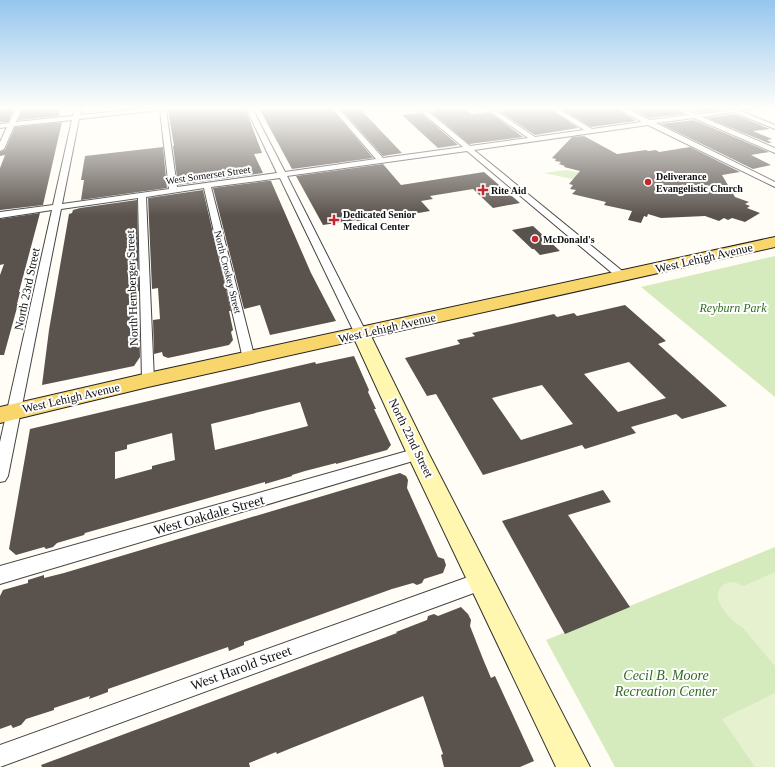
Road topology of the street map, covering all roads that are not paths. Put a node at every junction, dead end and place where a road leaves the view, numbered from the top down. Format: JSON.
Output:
{"nodes":[{"id":1,"x":71,"y":144,"type":"edge"},
{"id":2,"x":168,"y":144,"type":"edge"},
{"id":3,"x":267,"y":144,"type":"edge"},
{"id":4,"x":366,"y":144,"type":"edge"},
{"id":5,"x":463,"y":144,"type":"edge"},
{"id":6,"x":503,"y":144,"type":"edge"},
{"id":7,"x":692,"y":144,"type":"edge"},
{"id":8,"x":759,"y":144,"type":"edge"},
{"id":9,"x":469,"y":149,"type":"junction"},
{"id":10,"x":775,"y":151,"type":"edge"},
{"id":11,"x":381,"y":161,"type":"junction"},
{"id":12,"x":283,"y":175,"type":"junction"},
{"id":13,"x":775,"y":185,"type":"edge"},
{"id":14,"x":207,"y":186,"type":"junction"},
{"id":15,"x":173,"y":190,"type":"junction"},
{"id":16,"x":142,"y":195,"type":"junction"},
{"id":17,"x":58,"y":207,"type":"junction"},
{"id":18,"x":0,"y":215,"type":"edge"},
{"id":19,"x":775,"y":242,"type":"edge"},
{"id":20,"x":622,"y":276,"type":"junction"},
{"id":21,"x":361,"y":334,"type":"junction"},
{"id":22,"x":249,"y":359,"type":"junction"},
{"id":23,"x":148,"y":380,"type":"junction"},
{"id":24,"x":6,"y":414,"type":"edge"},
{"id":25,"x":418,"y":454,"type":"junction"},
{"id":26,"x":0,"y":476,"type":"edge"},
{"id":27,"x":0,"y":575,"type":"edge"},
{"id":28,"x":482,"y":581,"type":"junction"},
{"id":29,"x":0,"y":756,"type":"edge"},
{"id":30,"x":573,"y":767,"type":"edge"}],
"edges":[{"from":1,"to":17,"type":"street","name":"North 23rd Street"},
{"from":2,"to":15,"type":"street"},
{"from":3,"to":12,"type":"street","name":"North 22nd Street"},
{"from":4,"to":11,"type":"street"},
{"from":5,"to":9,"type":"street"},
{"from":6,"to":9,"type":"street","name":"West Somerset Street"},
{"from":7,"to":13,"type":"street"},
{"from":8,"to":10,"type":"street"},
{"from":9,"to":11,"type":"street","name":"West Somerset Street"},
{"from":9,"to":20,"type":"street"},
{"from":11,"to":12,"type":"street","name":"West Somerset Street"},
{"from":12,"to":14,"type":"street","name":"West Somerset Street"},
{"from":12,"to":21,"type":"street","name":"North 22nd Street"},
{"from":14,"to":15,"type":"street","name":"West Somerset Street"},
{"from":14,"to":22,"type":"street","name":"North Croskey Street"},
{"from":15,"to":16,"type":"street","name":"West Somerset Street"},
{"from":16,"to":17,"type":"street","name":"West Somerset Street"},
{"from":16,"to":23,"type":"street","name":"North Hemberger Street"},
{"from":17,"to":18,"type":"street","name":"West Somerset Street"},
{"from":17,"to":24,"type":"street","name":"North 23rd Street"},
{"from":19,"to":20,"type":"main road","name":"West Lehigh Avenue"},
{"from":20,"to":21,"type":"main road","name":"West Lehigh Avenue"},
{"from":21,"to":22,"type":"main road","name":"West Lehigh Avenue"},
{"from":21,"to":25,"type":"main road","name":"North 22nd Street"},
{"from":22,"to":23,"type":"main road","name":"West Lehigh Avenue"},
{"from":23,"to":24,"type":"main road","name":"West Lehigh Avenue"},
{"from":24,"to":26,"type":"street","name":"North 23rd Street"},
{"from":25,"to":27,"type":"street","name":"West Oakdale Street"},
{"from":25,"to":28,"type":"main road","name":"North 22nd Street"},
{"from":28,"to":29,"type":"street","name":"West Harold Street"},
{"from":28,"to":30,"type":"main road","name":"North 22nd Street"}]}
